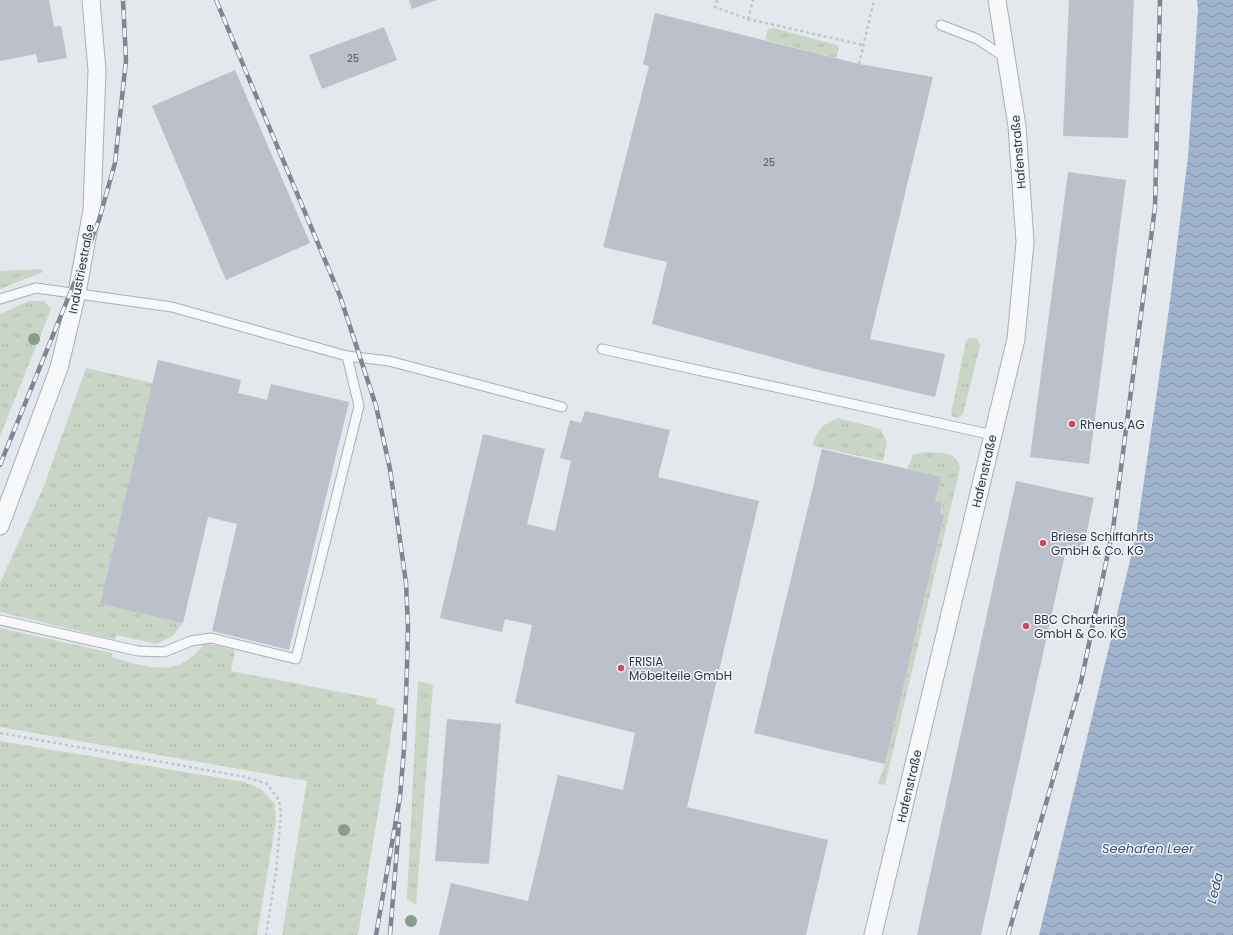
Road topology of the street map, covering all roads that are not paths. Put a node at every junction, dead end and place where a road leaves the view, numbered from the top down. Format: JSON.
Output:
{"nodes":[{"id":1,"x":91,"y":0,"type":"edge"},
{"id":2,"x":997,"y":0,"type":"edge"},
{"id":3,"x":941,"y":25,"type":"dead end"},
{"id":4,"x":1006,"y":58,"type":"junction"},
{"id":5,"x":77,"y":293,"type":"junction"},
{"id":6,"x":0,"y":299,"type":"edge"},
{"id":7,"x":602,"y":349,"type":"dead end"},
{"id":8,"x":347,"y":356,"type":"junction"},
{"id":9,"x":562,"y":407,"type":"dead end"},
{"id":10,"x":993,"y":435,"type":"junction"},
{"id":11,"x":0,"y":526,"type":"edge"},
{"id":12,"x":0,"y":620,"type":"edge"},
{"id":13,"x":873,"y":935,"type":"edge"}],
"edges":[{"from":1,"to":5,"type":"street","name":"Industriestraße"},
{"from":2,"to":4,"type":"street","name":"Hafenstraße"},
{"from":3,"to":4,"type":"lane"},
{"from":4,"to":10,"type":"street","name":"Hafenstraße"},
{"from":5,"to":6,"type":"lane"},
{"from":5,"to":8,"type":"lane"},
{"from":5,"to":11,"type":"street","name":"Industriestraße"},
{"from":7,"to":10,"type":"lane"},
{"from":8,"to":9,"type":"lane"},
{"from":8,"to":12,"type":"lane"},
{"from":10,"to":13,"type":"street","name":"Hafenstraße"}]}
